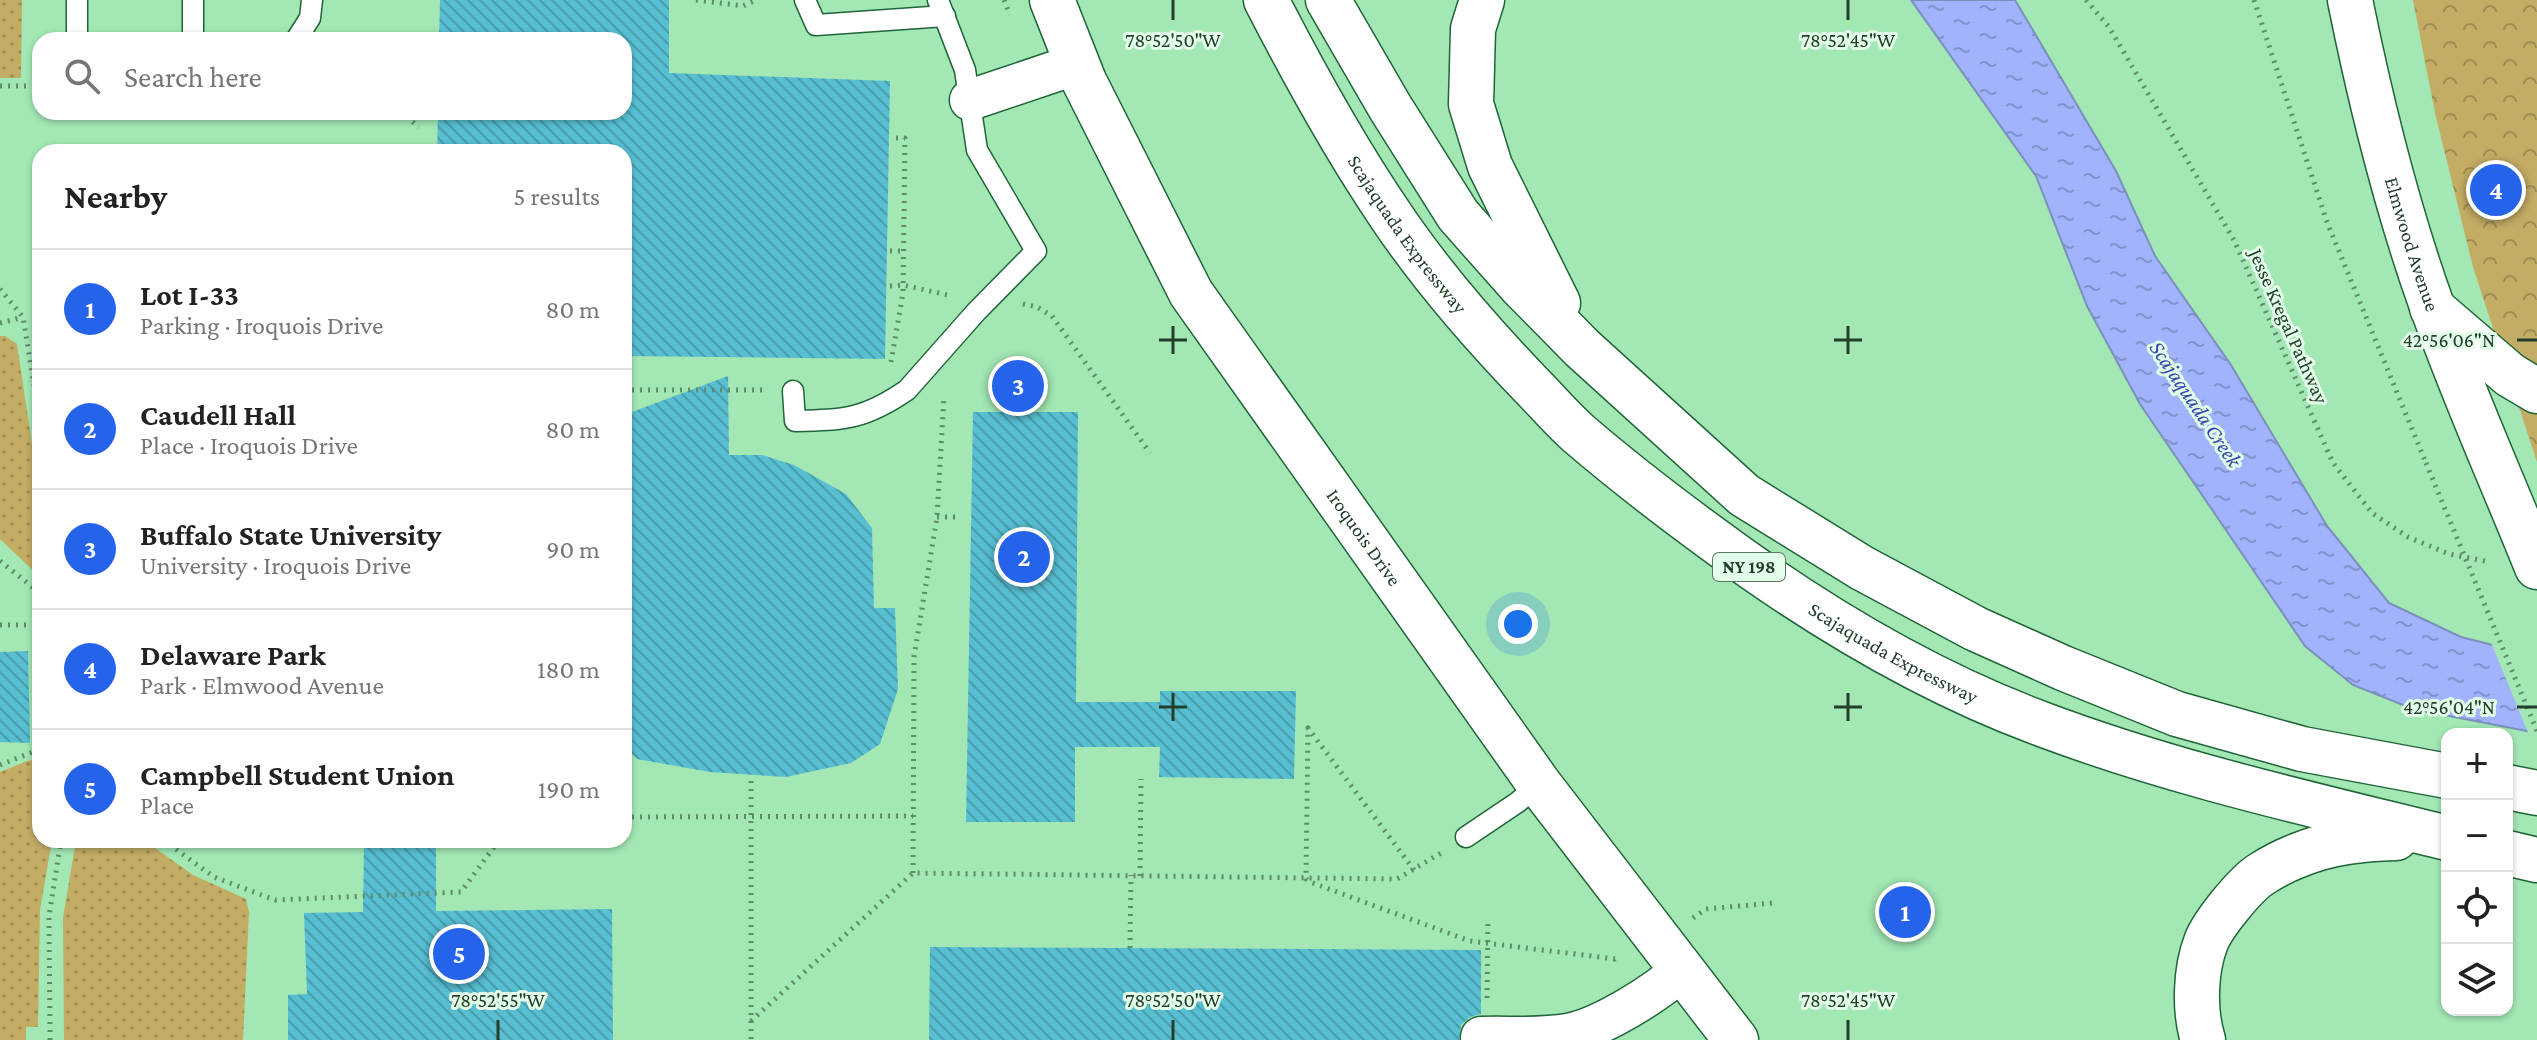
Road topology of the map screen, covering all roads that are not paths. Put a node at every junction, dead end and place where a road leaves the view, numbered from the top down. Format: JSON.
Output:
{"nodes":[{"id":1,"x":77,"y":0,"type":"edge"},
{"id":2,"x":193,"y":0,"type":"edge"},
{"id":3,"x":312,"y":0,"type":"edge"},
{"id":4,"x":805,"y":0,"type":"edge"},
{"id":5,"x":1052,"y":0,"type":"edge"},
{"id":6,"x":1266,"y":0,"type":"edge"},
{"id":7,"x":1328,"y":0,"type":"edge"},
{"id":8,"x":1482,"y":0,"type":"edge"},
{"id":9,"x":2350,"y":0,"type":"edge"},
{"id":10,"x":942,"y":8,"type":"edge"},
{"id":11,"x":77,"y":32,"type":"edge"},
{"id":12,"x":193,"y":32,"type":"edge"},
{"id":13,"x":303,"y":32,"type":"edge"},
{"id":14,"x":1077,"y":64,"type":"junction"},
{"id":15,"x":970,"y":100,"type":"junction"},
{"id":16,"x":2432,"y":308,"type":"junction"},
{"id":17,"x":1582,"y":348,"type":"junction"},
{"id":18,"x":793,"y":391,"type":"dead end"},
{"id":19,"x":2537,"y":391,"type":"edge"},
{"id":20,"x":2537,"y":567,"type":"edge"},
{"id":21,"x":2441,"y":775,"type":"edge"},
{"id":22,"x":1539,"y":784,"type":"junction"},
{"id":23,"x":2513,"y":788,"type":"edge"},
{"id":24,"x":2537,"y":793,"type":"edge"},
{"id":25,"x":2441,"y":836,"type":"edge"},
{"id":26,"x":1466,"y":837,"type":"dead end"},
{"id":27,"x":2441,"y":837,"type":"edge"},
{"id":28,"x":2513,"y":854,"type":"edge"},
{"id":29,"x":2537,"y":860,"type":"edge"},
{"id":30,"x":1682,"y":970,"type":"junction"},
{"id":31,"x":1484,"y":1019,"type":"road end"},
{"id":32,"x":1736,"y":1040,"type":"edge"},
{"id":33,"x":2203,"y":1040,"type":"edge"}],
"edges":[{"from":1,"to":11,"type":"lane"},
{"from":2,"to":12,"type":"lane"},
{"from":3,"to":13,"type":"lane"},
{"from":4,"to":10,"type":"lane"},
{"from":5,"to":14,"type":"main road","name":"Iroquois Drive"},
{"from":6,"to":25,"type":"main road","name":"Scajaquada Expressway","number":"NY 198"},
{"from":7,"to":17,"type":"main road","number":"NY 198"},
{"from":8,"to":17,"type":"main road"},
{"from":9,"to":16,"type":"main road","name":"Elmwood Avenue"},
{"from":10,"to":15,"type":"lane"},
{"from":14,"to":15,"type":"street"},
{"from":14,"to":22,"type":"main road","name":"Iroquois Drive"},
{"from":15,"to":18,"type":"lane"},
{"from":16,"to":19,"type":"main road"},
{"from":16,"to":20,"type":"main road","name":"Elmwood Avenue"},
{"from":17,"to":21,"type":"main road","number":"NY 198"},
{"from":22,"to":26,"type":"lane"},
{"from":22,"to":30,"type":"main road","name":"Iroquois Drive"},
{"from":23,"to":24,"type":"main road"},
{"from":27,"to":33,"type":"main road"},
{"from":28,"to":29,"type":"main road"},
{"from":30,"to":31,"type":"street"},
{"from":30,"to":32,"type":"main road","name":"Iroquois Drive"}]}
